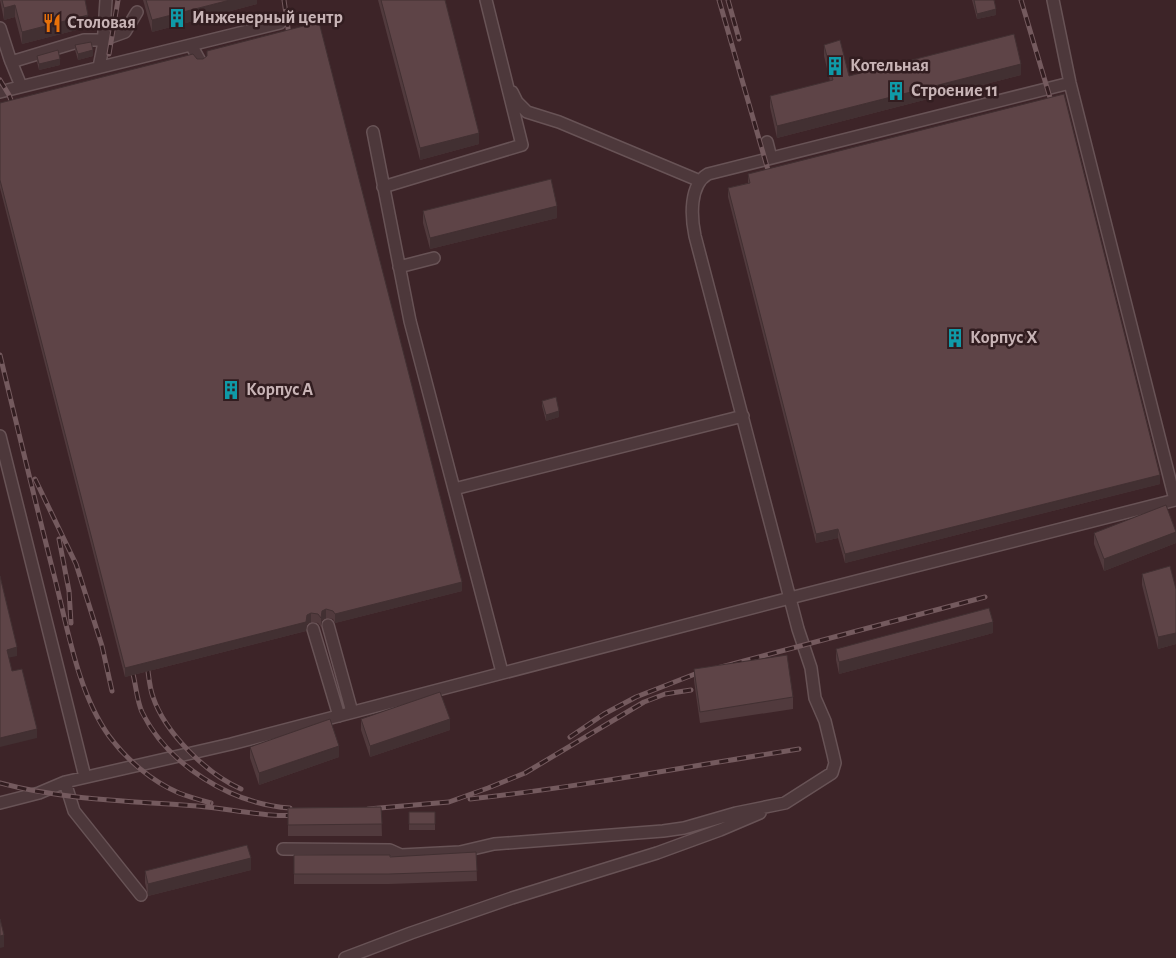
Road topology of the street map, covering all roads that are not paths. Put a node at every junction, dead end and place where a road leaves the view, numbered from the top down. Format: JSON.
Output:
{"nodes":[{"id":1,"x":106,"y":0,"type":"edge"},
{"id":2,"x":486,"y":0,"type":"edge"},
{"id":3,"x":1053,"y":0,"type":"edge"},
{"id":4,"x":137,"y":12,"type":"dead end"},
{"id":5,"x":280,"y":23,"type":"dead end"},
{"id":6,"x":0,"y":28,"type":"edge"},
{"id":7,"x":104,"y":40,"type":"junction"},
{"id":8,"x":191,"y":45,"type":"junction"},
{"id":9,"x":200,"y":61,"type":"edge"},
{"id":10,"x":11,"y":62,"type":"junction"},
{"id":11,"x":99,"y":67,"type":"junction"},
{"id":12,"x":505,"y":79,"type":"junction"},
{"id":13,"x":1070,"y":83,"type":"junction"},
{"id":14,"x":21,"y":86,"type":"junction"},
{"id":15,"x":0,"y":92,"type":"edge"},
{"id":16,"x":373,"y":132,"type":"dead end"},
{"id":17,"x":767,"y":142,"type":"dead end"},
{"id":18,"x":772,"y":158,"type":"junction"},
{"id":19,"x":700,"y":181,"type":"junction"},
{"id":20,"x":383,"y":187,"type":"junction"},
{"id":21,"x":434,"y":258,"type":"dead end"},
{"id":22,"x":400,"y":267,"type":"junction"},
{"id":23,"x":743,"y":416,"type":"junction"},
{"id":24,"x":0,"y":436,"type":"edge"},
{"id":25,"x":3,"y":462,"type":"edge"},
{"id":26,"x":454,"y":489,"type":"junction"},
{"id":27,"x":790,"y":598,"type":"junction"},
{"id":28,"x":328,"y":625,"type":"dead end"},
{"id":29,"x":313,"y":629,"type":"dead end"},
{"id":30,"x":502,"y":672,"type":"junction"},
{"id":31,"x":352,"y":712,"type":"junction"},
{"id":32,"x":339,"y":716,"type":"junction"},
{"id":33,"x":85,"y":777,"type":"junction"},
{"id":34,"x":65,"y":782,"type":"junction"},
{"id":35,"x":0,"y":803,"type":"edge"},
{"id":36,"x":785,"y":803,"type":"junction"},
{"id":37,"x":283,"y":849,"type":"dead end"},
{"id":38,"x":141,"y":895,"type":"dead end"},
{"id":39,"x":345,"y":958,"type":"edge"}],
"edges":[{"from":1,"to":7,"type":"lane"},
{"from":2,"to":12,"type":"lane"},
{"from":3,"to":13,"type":"lane"},
{"from":4,"to":7,"type":"lane"},
{"from":5,"to":8,"type":"lane"},
{"from":6,"to":10,"type":"lane"},
{"from":7,"to":10,"type":"lane"},
{"from":7,"to":11,"type":"lane"},
{"from":8,"to":9,"type":"lane"},
{"from":8,"to":11,"type":"lane"},
{"from":10,"to":14,"type":"lane"},
{"from":11,"to":14,"type":"lane"},
{"from":12,"to":19,"type":"lane"},
{"from":12,"to":20,"type":"lane"},
{"from":13,"to":18,"type":"lane"},
{"from":13,"to":27,"type":"lane"},
{"from":14,"to":15,"type":"lane"},
{"from":16,"to":20,"type":"lane"},
{"from":17,"to":18,"type":"lane"},
{"from":18,"to":19,"type":"lane"},
{"from":19,"to":23,"type":"lane"},
{"from":20,"to":22,"type":"lane"},
{"from":21,"to":22,"type":"lane"},
{"from":22,"to":26,"type":"lane"},
{"from":23,"to":26,"type":"lane"},
{"from":23,"to":27,"type":"lane"},
{"from":24,"to":25,"type":"lane"},
{"from":25,"to":33,"type":"lane"},
{"from":26,"to":30,"type":"lane"},
{"from":27,"to":30,"type":"lane"},
{"from":27,"to":36,"type":"lane"},
{"from":28,"to":31,"type":"lane"},
{"from":29,"to":32,"type":"lane"},
{"from":30,"to":31,"type":"lane"},
{"from":31,"to":32,"type":"lane"},
{"from":32,"to":33,"type":"lane"},
{"from":33,"to":34,"type":"lane"},
{"from":34,"to":35,"type":"lane"},
{"from":34,"to":38,"type":"lane"},
{"from":36,"to":37,"type":"lane"},
{"from":36,"to":39,"type":"lane"}]}
